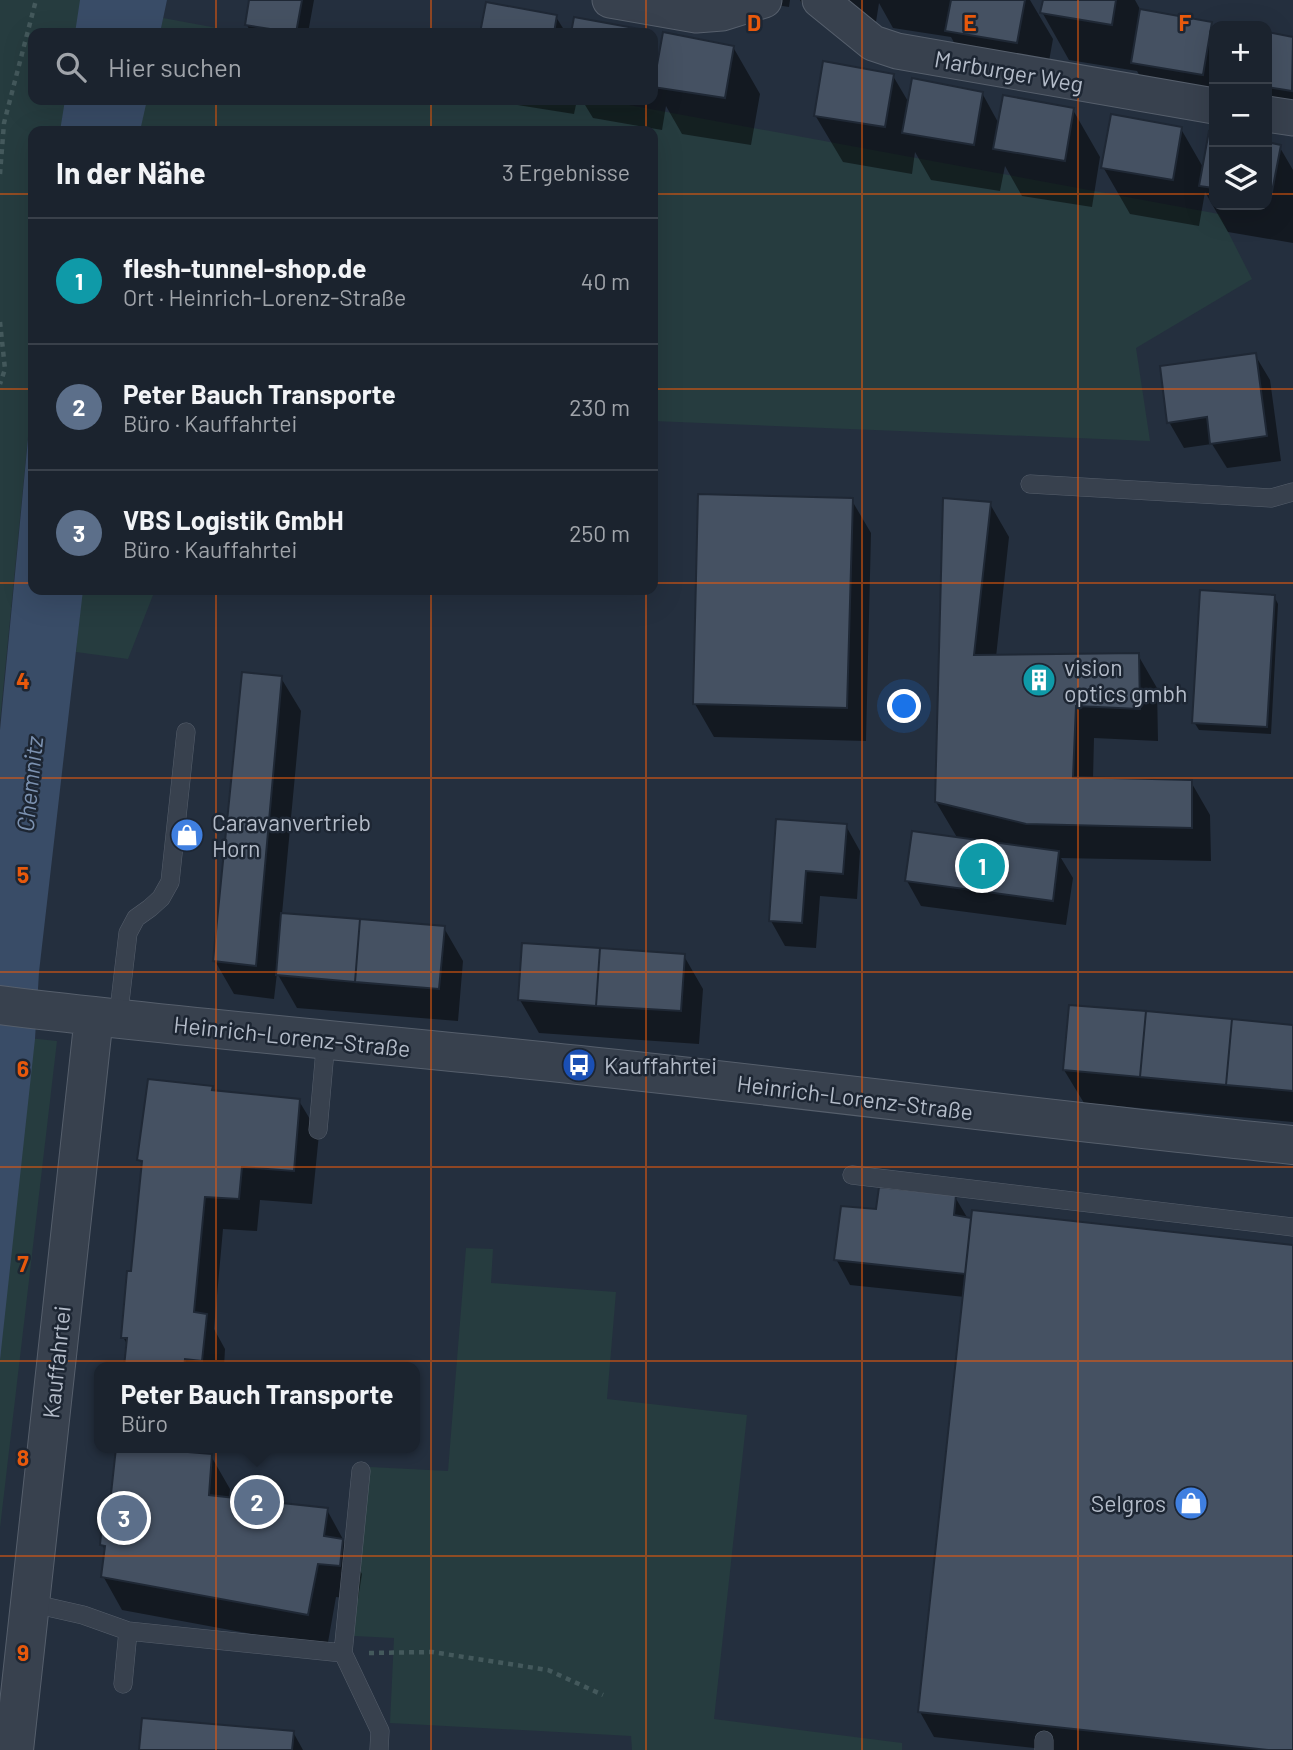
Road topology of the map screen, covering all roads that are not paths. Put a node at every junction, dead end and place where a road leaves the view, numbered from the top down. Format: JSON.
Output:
{"nodes":[{"id":1,"x":610,"y":0,"type":"edge"},
{"id":2,"x":764,"y":0,"type":"edge"},
{"id":3,"x":820,"y":0,"type":"edge"},
{"id":4,"x":1209,"y":105,"type":"edge"},
{"id":5,"x":1272,"y":115,"type":"edge"},
{"id":6,"x":1293,"y":118,"type":"edge"},
{"id":7,"x":1030,"y":484,"type":"dead end"},
{"id":8,"x":1293,"y":492,"type":"edge"},
{"id":9,"x":186,"y":732,"type":"dead end"},
{"id":10,"x":0,"y":1005,"type":"edge"},
{"id":11,"x":106,"y":1018,"type":"junction"},
{"id":12,"x":326,"y":1039,"type":"junction"},
{"id":13,"x":318,"y":1130,"type":"dead end"},
{"id":14,"x":1293,"y":1145,"type":"edge"},
{"id":15,"x":852,"y":1175,"type":"dead end"},
{"id":16,"x":1293,"y":1227,"type":"edge"},
{"id":17,"x":361,"y":1471,"type":"dead end"},
{"id":18,"x":30,"y":1603,"type":"junction"},
{"id":19,"x":128,"y":1631,"type":"junction"},
{"id":20,"x":343,"y":1653,"type":"junction"},
{"id":21,"x":123,"y":1684,"type":"dead end"},
{"id":22,"x":14,"y":1750,"type":"edge"},
{"id":23,"x":379,"y":1750,"type":"edge"}],
"edges":[{"from":1,"to":2,"type":"street"},
{"from":3,"to":4,"type":"street","name":"Marburger Weg"},
{"from":5,"to":6,"type":"street"},
{"from":7,"to":8,"type":"lane"},
{"from":9,"to":11,"type":"lane"},
{"from":10,"to":11,"type":"street","name":"Heinrich-Lorenz-Straße"},
{"from":11,"to":12,"type":"street","name":"Heinrich-Lorenz-Straße"},
{"from":11,"to":18,"type":"street","name":"Kauffahrtei"},
{"from":12,"to":13,"type":"lane"},
{"from":12,"to":14,"type":"street","name":"Heinrich-Lorenz-Straße"},
{"from":15,"to":16,"type":"lane"},
{"from":17,"to":20,"type":"lane"},
{"from":18,"to":19,"type":"lane"},
{"from":18,"to":22,"type":"street","name":"Kauffahrtei"},
{"from":19,"to":20,"type":"lane"},
{"from":19,"to":21,"type":"lane"},
{"from":20,"to":23,"type":"lane"}]}
